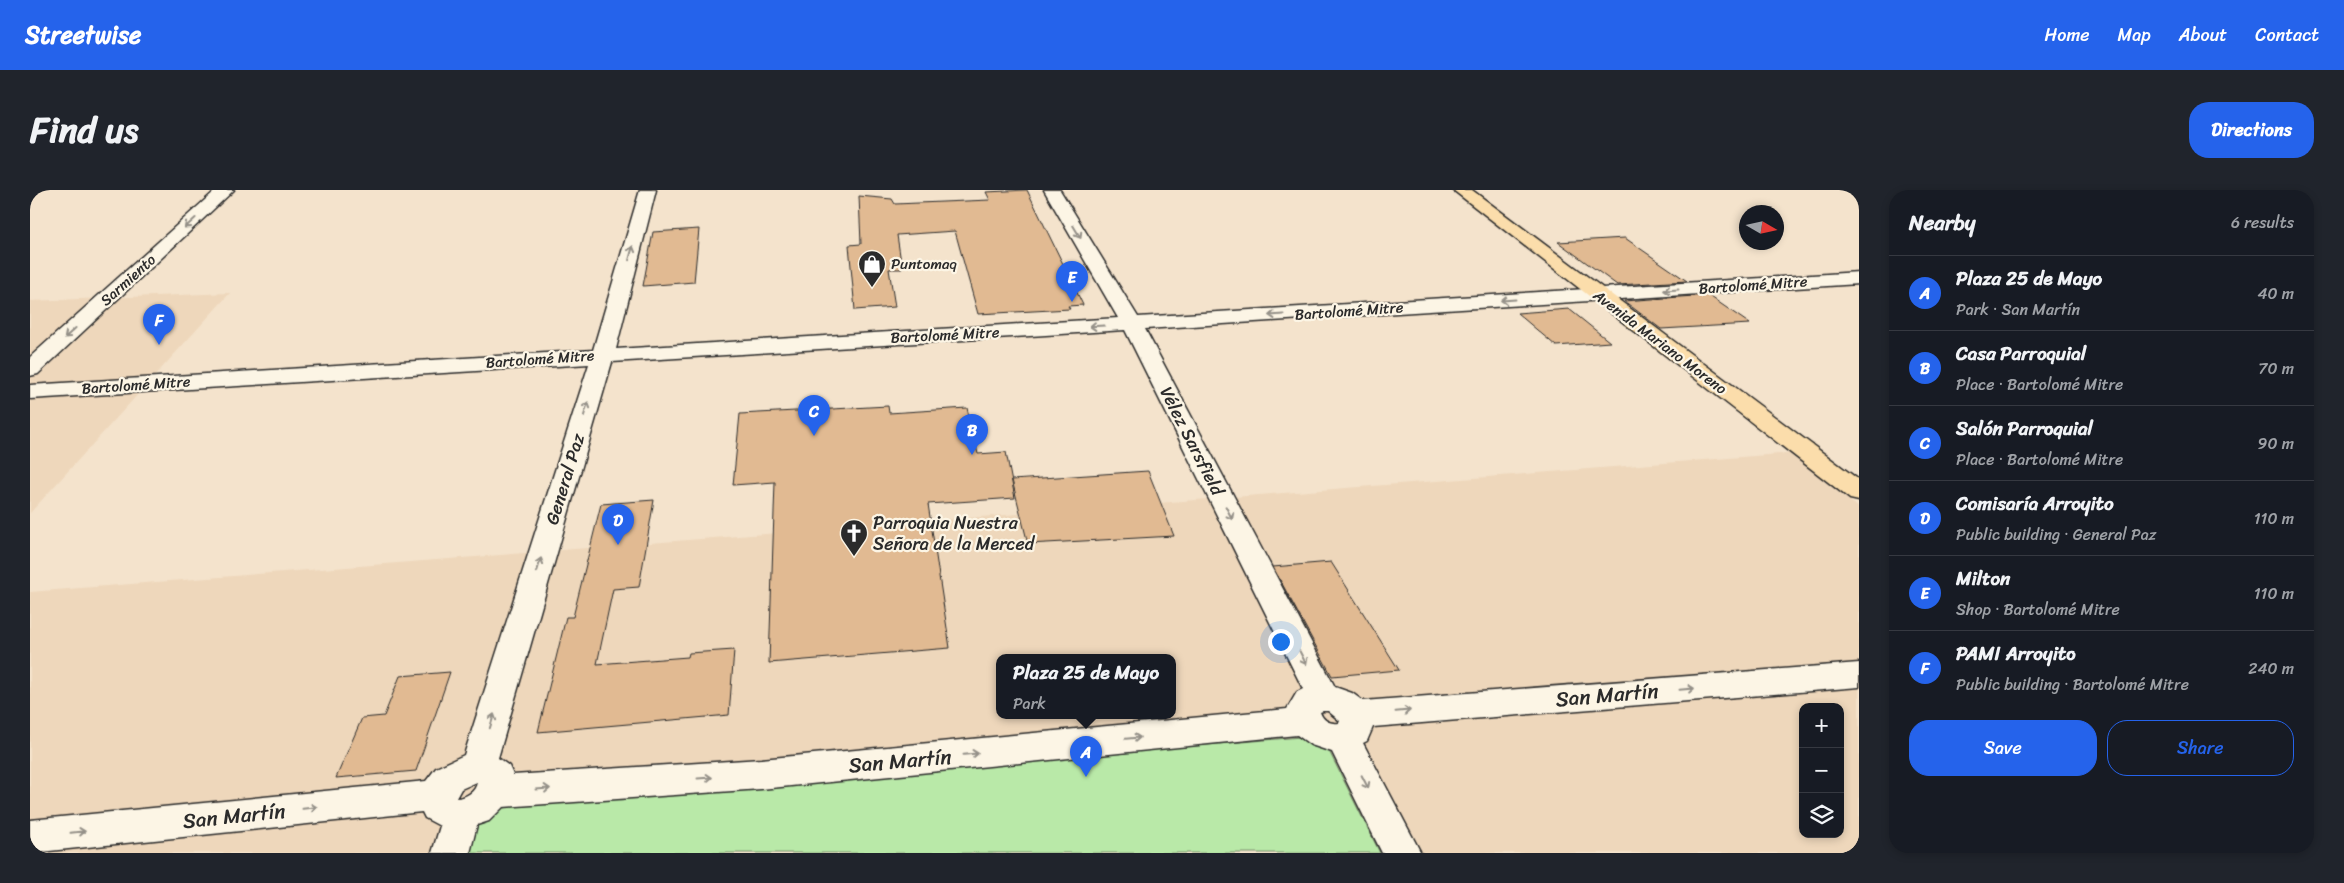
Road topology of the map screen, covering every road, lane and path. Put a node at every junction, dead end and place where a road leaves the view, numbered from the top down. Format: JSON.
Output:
{"nodes":[{"id":1,"x":226,"y":190,"type":"edge"},
{"id":2,"x":648,"y":190,"type":"edge"},
{"id":3,"x":1052,"y":190,"type":"edge"},
{"id":4,"x":1462,"y":190,"type":"edge"},
{"id":5,"x":1859,"y":278,"type":"edge"},
{"id":6,"x":1598,"y":294,"type":"junction"},
{"id":7,"x":1132,"y":324,"type":"junction"},
{"id":8,"x":603,"y":355,"type":"junction"},
{"id":9,"x":30,"y":369,"type":"edge"},
{"id":10,"x":30,"y":392,"type":"edge"},
{"id":11,"x":1859,"y":493,"type":"edge"},
{"id":12,"x":1859,"y":675,"type":"edge"},
{"id":13,"x":1315,"y":709,"type":"junction"},
{"id":14,"x":1349,"y":727,"type":"junction"},
{"id":15,"x":486,"y":780,"type":"junction"},
{"id":16,"x":450,"y":805,"type":"junction"},
{"id":17,"x":30,"y":837,"type":"edge"},
{"id":18,"x":450,"y":853,"type":"edge"},
{"id":19,"x":1402,"y":853,"type":"edge"}],
"edges":[{"from":1,"to":9,"type":"street","name":"Sarmiento","one_way":true},
{"from":8,"to":2,"type":"street","name":"General Paz","one_way":true},
{"from":3,"to":7,"type":"street","name":"Vélez Sarsfield","one_way":true},
{"from":4,"to":6,"type":"main road","name":"Avenida Mariano Moreno"},
{"from":5,"to":6,"type":"street","name":"Bartolomé Mitre","one_way":true},
{"from":6,"to":7,"type":"street","name":"Bartolomé Mitre","one_way":true},
{"from":6,"to":11,"type":"main road","name":"Avenida Mariano Moreno"},
{"from":7,"to":8,"type":"street","name":"Bartolomé Mitre","one_way":true},
{"from":7,"to":13,"type":"street","name":"Vélez Sarsfield","one_way":true},
{"from":8,"to":10,"type":"street","name":"Bartolomé Mitre"},
{"from":15,"to":8,"type":"street","name":"General Paz","one_way":true},
{"from":14,"to":12,"type":"street","name":"San Martín","one_way":true},
{"from":13,"to":14,"type":"street"},
{"from":15,"to":13,"type":"street","name":"San Martín","one_way":true},
{"from":14,"to":19,"type":"street","one_way":true},
{"from":15,"to":16,"type":"street","name":"San Martín"},
{"from":17,"to":16,"type":"street","name":"San Martín","one_way":true},
{"from":16,"to":18,"type":"street"}]}
